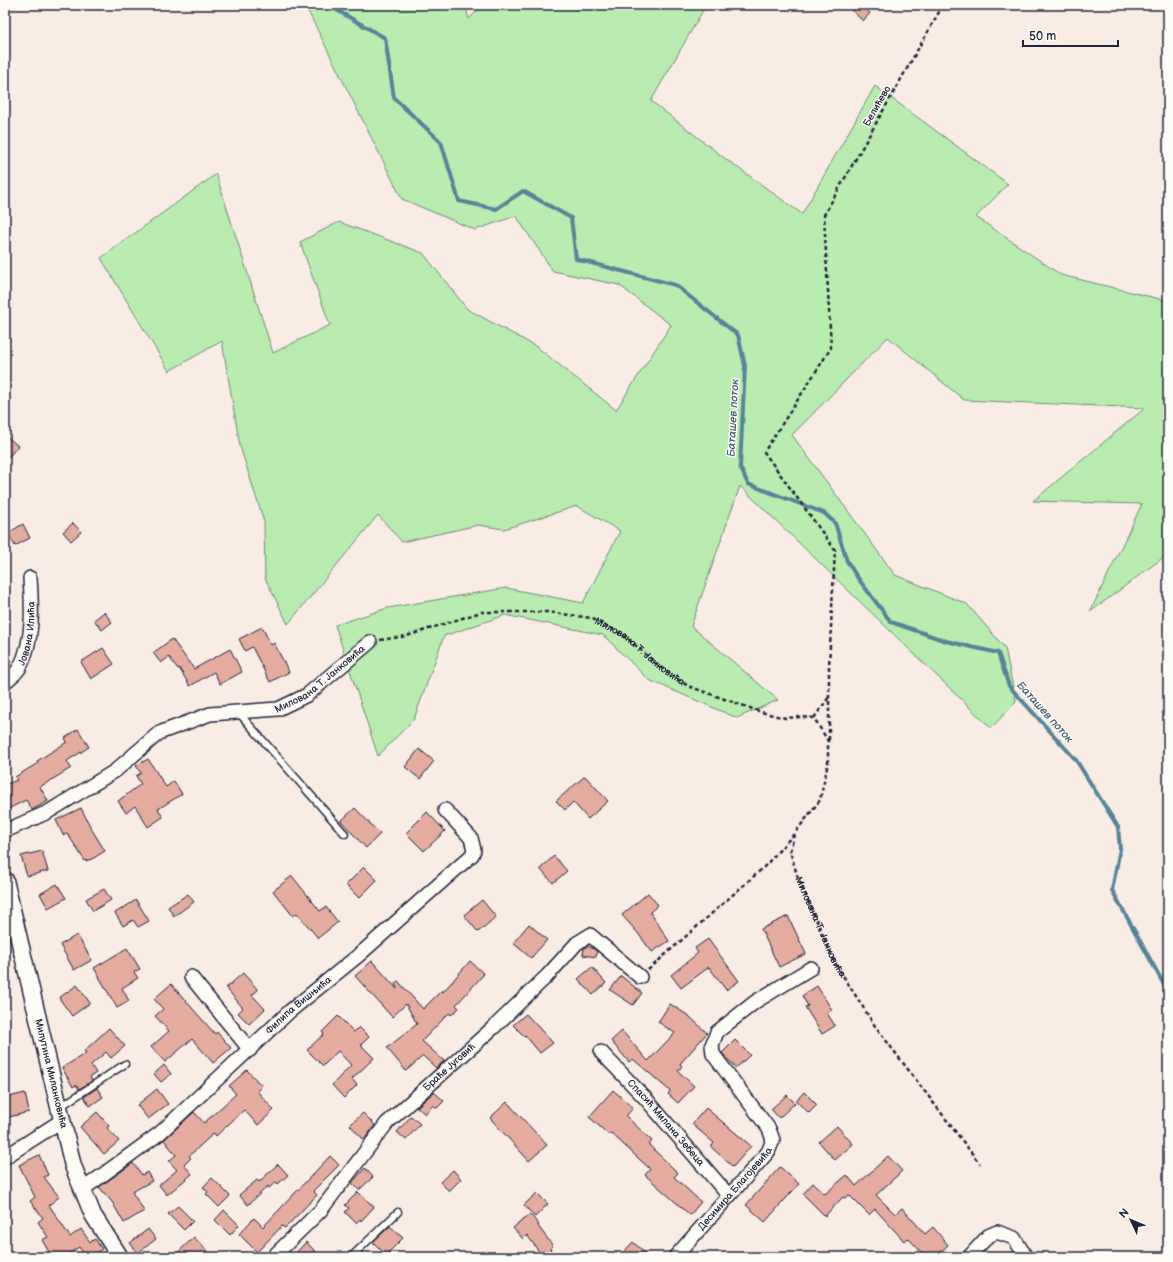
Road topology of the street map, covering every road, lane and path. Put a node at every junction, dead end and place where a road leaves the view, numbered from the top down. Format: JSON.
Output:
{"nodes":[{"id":1,"x":944,"y":5,"type":"edge"},
{"id":2,"x":824,"y":215,"type":"joint"},
{"id":3,"x":30,"y":578,"type":"dead end"},
{"id":4,"x":370,"y":642,"type":"joint"},
{"id":5,"x":5,"y":682,"type":"edge"},
{"id":6,"x":829,"y":697,"type":"junction"},
{"id":7,"x":238,"y":712,"type":"junction"},
{"id":8,"x":814,"y":718,"type":"junction"},
{"id":9,"x":828,"y":741,"type":"junction"},
{"id":10,"x":445,"y":810,"type":"dead end"},
{"id":11,"x":5,"y":831,"type":"edge"},
{"id":12,"x":795,"y":833,"type":"junction"},
{"id":13,"x":345,"y":834,"type":"dead end"},
{"id":14,"x":5,"y":880,"type":"edge"},
{"id":15,"x":811,"y":968,"type":"dead end"},
{"id":16,"x":640,"y":976,"type":"joint"},
{"id":17,"x":191,"y":977,"type":"dead end"},
{"id":18,"x":250,"y":1050,"type":"junction"},
{"id":19,"x":601,"y":1052,"type":"dead end"},
{"id":20,"x":125,"y":1064,"type":"dead end"},
{"id":21,"x":60,"y":1114,"type":"junction"},
{"id":22,"x":5,"y":1157,"type":"edge"},
{"id":23,"x":980,"y":1164,"type":"dead end"},
{"id":24,"x":82,"y":1190,"type":"junction"},
{"id":25,"x":729,"y":1196,"type":"junction"},
{"id":26,"x":398,"y":1212,"type":"dead end"},
{"id":27,"x":120,"y":1257,"type":"edge"},
{"id":28,"x":273,"y":1257,"type":"edge"},
{"id":29,"x":351,"y":1257,"type":"edge"},
{"id":30,"x":675,"y":1257,"type":"edge"},
{"id":31,"x":969,"y":1257,"type":"edge"},
{"id":32,"x":1026,"y":1257,"type":"edge"}],
"edges":[{"from":1,"to":2,"type":"path","name":"Белићево"},
{"from":2,"to":6,"type":"path","name":"Милована Т. Јанковића"},
{"from":3,"to":5,"type":"street","name":"Јована Илића"},
{"from":4,"to":7,"type":"street","name":"Милована Т. Јанковића"},
{"from":4,"to":8,"type":"path","name":"Милована Т. Јанковића"},
{"from":6,"to":8,"type":"path"},
{"from":6,"to":9,"type":"path","name":"Милована Т. Јанковића"},
{"from":7,"to":11,"type":"street","name":"Милована Т. Јанковића"},
{"from":7,"to":13,"type":"lane"},
{"from":8,"to":9,"type":"path"},
{"from":9,"to":12,"type":"path","name":"Милована Т. Јанковића"},
{"from":10,"to":18,"type":"street","name":"Филипа Вишњића"},
{"from":12,"to":16,"type":"path"},
{"from":12,"to":23,"type":"path","name":"Милована Т. Јанковића"},
{"from":14,"to":21,"type":"street","name":"Милутина Миланковића"},
{"from":15,"to":25,"type":"street","name":"Десимира Благојевића"},
{"from":16,"to":28,"type":"street","name":"Браће Југовић"},
{"from":17,"to":18,"type":"street"},
{"from":18,"to":24,"type":"street","name":"Филипа Вишњића"},
{"from":19,"to":25,"type":"street","name":"Спасић Милана Зебеца"},
{"from":20,"to":21,"type":"lane"},
{"from":21,"to":22,"type":"street"},
{"from":21,"to":24,"type":"street","name":"Милутина Миланковића"},
{"from":24,"to":27,"type":"street","name":"Милутина Миланковића"},
{"from":25,"to":30,"type":"street","name":"Десимира Благојевића"},
{"from":26,"to":29,"type":"lane"},
{"from":31,"to":32,"type":"street"}]}
